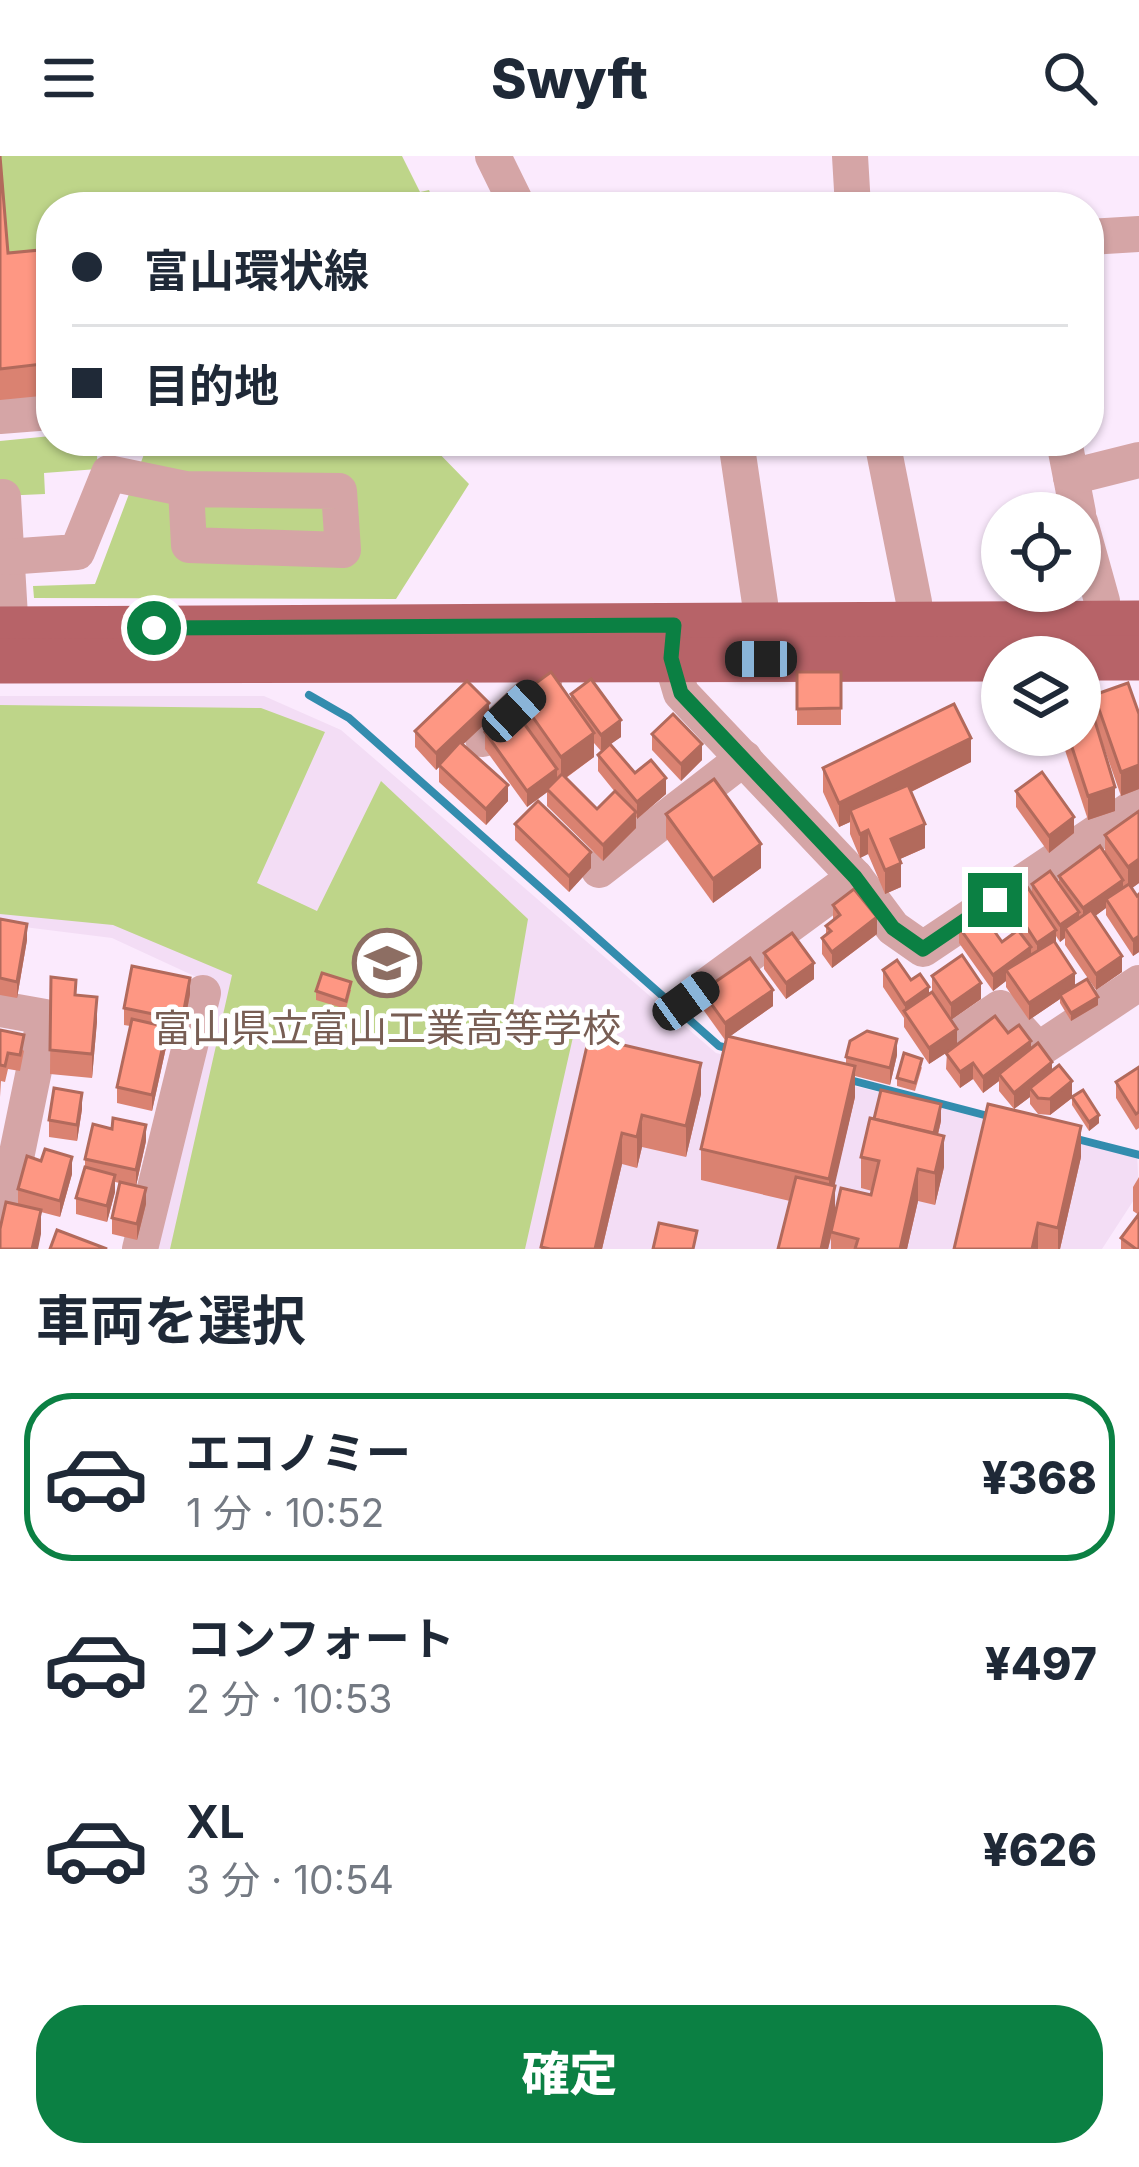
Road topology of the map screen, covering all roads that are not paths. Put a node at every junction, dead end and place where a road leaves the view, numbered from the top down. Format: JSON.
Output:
{"nodes":[{"id":1,"x":494,"y":156,"type":"edge"},
{"id":2,"x":850,"y":156,"type":"edge"},
{"id":3,"x":511,"y":192,"type":"edge"},
{"id":4,"x":852,"y":192,"type":"edge"},
{"id":5,"x":1139,"y":234,"type":"edge"},
{"id":6,"x":1104,"y":236,"type":"edge"},
{"id":7,"x":36,"y":413,"type":"edge"},
{"id":8,"x":0,"y":416,"type":"edge"},
{"id":9,"x":738,"y":456,"type":"edge"},
{"id":10,"x":884,"y":456,"type":"edge"},
{"id":11,"x":1067,"y":456,"type":"edge"},
{"id":12,"x":108,"y":457,"type":"edge"},
{"id":13,"x":1139,"y":460,"type":"edge"},
{"id":14,"x":186,"y":489,"type":"dead end"},
{"id":15,"x":1074,"y":492,"type":"edge"},
{"id":16,"x":1093,"y":492,"type":"edge"},
{"id":17,"x":3,"y":497,"type":"edge"},
{"id":18,"x":6,"y":557,"type":"junction"},
{"id":19,"x":1101,"y":597,"type":"edge"},
{"id":20,"x":673,"y":642,"type":"junction"},
{"id":21,"x":761,"y":642,"type":"junction"},
{"id":22,"x":915,"y":642,"type":"junction"},
{"id":23,"x":1112,"y":644,"type":"edge"},
{"id":24,"x":6,"y":645,"type":"edge"},
{"id":25,"x":981,"y":654,"type":"edge"},
{"id":26,"x":547,"y":659,"type":"junction"},
{"id":27,"x":483,"y":739,"type":"edge"},
{"id":28,"x":744,"y":758,"type":"junction"},
{"id":29,"x":1139,"y":804,"type":"edge"},
{"id":30,"x":599,"y":870,"type":"dead end"},
{"id":31,"x":855,"y":877,"type":"junction"},
{"id":32,"x":1139,"y":983,"type":"edge"},
{"id":33,"x":203,"y":993,"type":"dead end"},
{"id":34,"x":686,"y":1001,"type":"dead end"},
{"id":35,"x":0,"y":1009,"type":"edge"},
{"id":36,"x":961,"y":1035,"type":"edge"},
{"id":37,"x":0,"y":1210,"type":"edge"},
{"id":38,"x":140,"y":1249,"type":"edge"}],
"edges":[{"from":1,"to":3,"type":"street"},
{"from":2,"to":4,"type":"street"},
{"from":5,"to":6,"type":"street"},
{"from":7,"to":8,"type":"street"},
{"from":9,"to":21,"type":"street"},
{"from":10,"to":22,"type":"street"},
{"from":11,"to":15,"type":"street"},
{"from":12,"to":14,"type":"street"},
{"from":12,"to":18,"type":"street"},
{"from":13,"to":16,"type":"street"},
{"from":17,"to":18,"type":"street"},
{"from":18,"to":24,"type":"street"},
{"from":19,"to":23,"type":"street"},
{"from":20,"to":21,"type":"main road"},
{"from":20,"to":24,"type":"main road"},
{"from":20,"to":26,"type":"main road"},
{"from":20,"to":28,"type":"street"},
{"from":21,"to":22,"type":"main road"},
{"from":22,"to":23,"type":"main road"},
{"from":22,"to":25,"type":"main road"},
{"from":24,"to":26,"type":"main road"},
{"from":26,"to":27,"type":"street"},
{"from":28,"to":30,"type":"street"},
{"from":28,"to":31,"type":"street"},
{"from":29,"to":31,"type":"street"},
{"from":31,"to":34,"type":"street"},
{"from":32,"to":36,"type":"street"},
{"from":33,"to":38,"type":"street"},
{"from":35,"to":37,"type":"street"}]}
